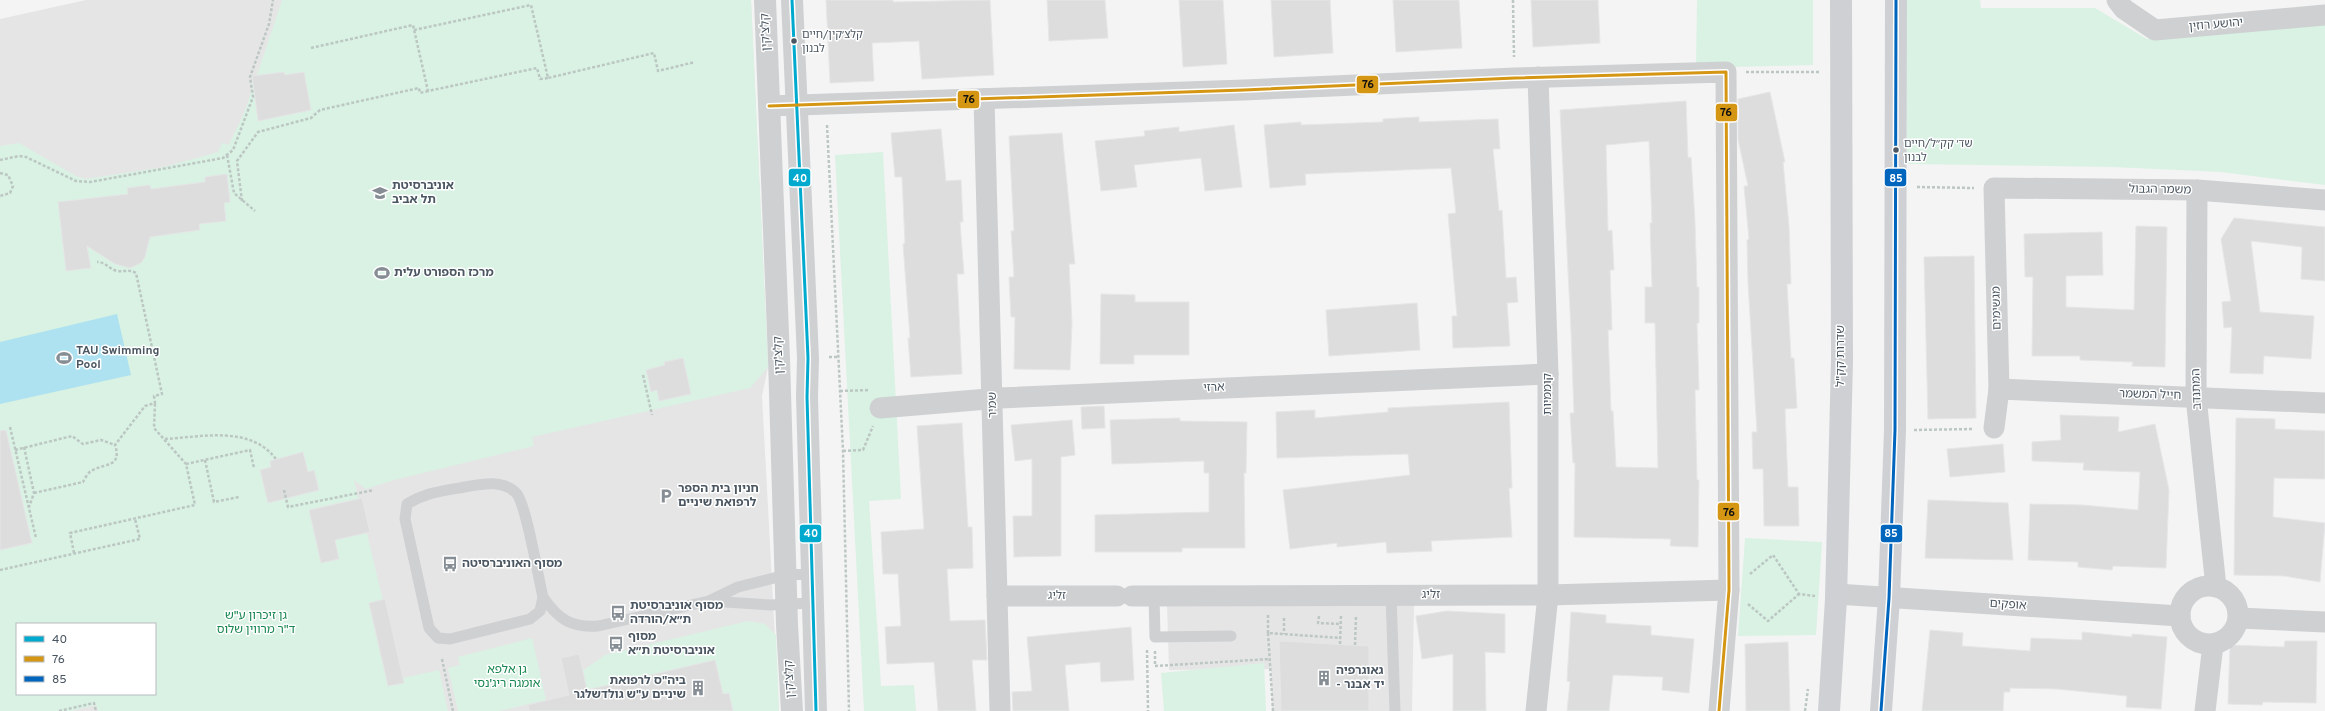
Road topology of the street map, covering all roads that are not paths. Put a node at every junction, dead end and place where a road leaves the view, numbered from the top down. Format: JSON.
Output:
{"nodes":[{"id":1,"x":765,"y":0,"type":"edge"},
{"id":2,"x":792,"y":0,"type":"edge"},
{"id":3,"x":1842,"y":0,"type":"edge"},
{"id":4,"x":1896,"y":0,"type":"edge"},
{"id":5,"x":2117,"y":0,"type":"edge"},
{"id":6,"x":2325,"y":15,"type":"edge"},
{"id":7,"x":1538,"y":77,"type":"junction"},
{"id":8,"x":984,"y":99,"type":"junction"},
{"id":9,"x":797,"y":104,"type":"junction"},
{"id":10,"x":769,"y":106,"type":"junction"},
{"id":11,"x":1994,"y":188,"type":"joint"},
{"id":12,"x":2197,"y":190,"type":"junction"},
{"id":13,"x":2325,"y":200,"type":"edge"},
{"id":14,"x":1548,"y":374,"type":"junction"},
{"id":15,"x":1999,"y":389,"type":"junction"},
{"id":16,"x":2196,"y":397,"type":"junction"},
{"id":17,"x":993,"y":398,"type":"junction"},
{"id":18,"x":2325,"y":403,"type":"edge"},
{"id":19,"x":880,"y":408,"type":"road end"},
{"id":20,"x":1994,"y":428,"type":"road end"},
{"id":21,"x":813,"y":574,"type":"junction"},
{"id":22,"x":786,"y":575,"type":"junction"},
{"id":23,"x":2216,"y":587,"type":"junction"},
{"id":24,"x":1729,"y":590,"type":"junction"},
{"id":25,"x":1836,"y":594,"type":"junction"},
{"id":26,"x":1391,"y":595,"type":"junction"},
{"id":27,"x":1548,"y":595,"type":"junction"},
{"id":28,"x":997,"y":596,"type":"junction"},
{"id":29,"x":1154,"y":596,"type":"junction"},
{"id":30,"x":543,"y":597,"type":"junction"},
{"id":31,"x":1889,"y":598,"type":"junction"},
{"id":32,"x":709,"y":601,"type":"junction"},
{"id":33,"x":812,"y":603,"type":"junction"},
{"id":34,"x":787,"y":604,"type":"junction"},
{"id":35,"x":2180,"y":616,"type":"junction"},
{"id":36,"x":2239,"y":618,"type":"junction"},
{"id":37,"x":2325,"y":622,"type":"edge"},
{"id":38,"x":1231,"y":636,"type":"dead end"},
{"id":39,"x":2212,"y":645,"type":"junction"},
{"id":40,"x":792,"y":711,"type":"edge"},
{"id":41,"x":816,"y":711,"type":"edge"},
{"id":42,"x":1000,"y":711,"type":"edge"},
{"id":43,"x":1395,"y":711,"type":"edge"},
{"id":44,"x":1536,"y":711,"type":"edge"},
{"id":45,"x":1719,"y":711,"type":"edge"},
{"id":46,"x":1829,"y":711,"type":"edge"},
{"id":47,"x":1881,"y":711,"type":"edge"},
{"id":48,"x":2205,"y":711,"type":"edge"}],
"edges":[{"from":1,"to":10,"type":"street","name":"קלצ'קין"},
{"from":2,"to":9,"type":"street","name":"קלצ'קין"},
{"from":3,"to":25,"type":"main road","name":"שדרות קק\"ל"},
{"from":4,"to":31,"type":"main road"},
{"from":5,"to":6,"type":"street","name":"יהושע רוזין"},
{"from":7,"to":8,"type":"street"},
{"from":7,"to":14,"type":"street","name":"קוממיות"},
{"from":7,"to":24,"type":"street"},
{"from":8,"to":9,"type":"street"},
{"from":8,"to":17,"type":"street","name":"שמיר"},
{"from":9,"to":10,"type":"street"},
{"from":9,"to":21,"type":"street","name":"קלצ'קין"},
{"from":10,"to":22,"type":"street","name":"קלצ'קין"},
{"from":11,"to":12,"type":"street","name":"משמר הגבול"},
{"from":11,"to":15,"type":"street","name":"מגשימים"},
{"from":12,"to":13,"type":"street","name":"משמר הגבול"},
{"from":12,"to":16,"type":"street","name":"המתנדב"},
{"from":14,"to":17,"type":"street","name":"ארזי"},
{"from":14,"to":27,"type":"street","name":"קוממיות"},
{"from":15,"to":16,"type":"street","name":"חייל המשמר"},
{"from":15,"to":20,"type":"street","name":"מגשימים"},
{"from":16,"to":18,"type":"street","name":"חייל המשמר"},
{"from":16,"to":23,"type":"street","name":"המתנדב"},
{"from":17,"to":19,"type":"street","name":"ארזי"},
{"from":17,"to":28,"type":"street","name":"שמיר"},
{"from":21,"to":22,"type":"lane"},
{"from":21,"to":33,"type":"street","name":"קלצ'קין"},
{"from":22,"to":32,"type":"lane"},
{"from":22,"to":34,"type":"street","name":"קלצ'קין"},
{"from":23,"to":35,"type":"street"},
{"from":23,"to":36,"type":"street"},
{"from":24,"to":27,"type":"street","name":"זליג"},
{"from":24,"to":45,"type":"street"},
{"from":25,"to":31,"type":"street","name":"אופקים"},
{"from":25,"to":46,"type":"main road","name":"שדרות קק\"ל"},
{"from":26,"to":27,"type":"street","name":"זליג"},
{"from":26,"to":29,"type":"street","name":"זליג"},
{"from":26,"to":43,"type":"lane"},
{"from":27,"to":44,"type":"street","name":"קוממיות"},
{"from":28,"to":29,"type":"street","name":"זליג"},
{"from":28,"to":42,"type":"street","name":"שמיר"},
{"from":29,"to":38,"type":"lane"},
{"from":30,"to":30,"type":"lane"},
{"from":30,"to":32,"type":"lane"},
{"from":31,"to":35,"type":"street","name":"אופקים"},
{"from":31,"to":47,"type":"main road"},
{"from":32,"to":34,"type":"lane"},
{"from":33,"to":34,"type":"lane"},
{"from":33,"to":41,"type":"street","name":"קלצ'קין"},
{"from":34,"to":40,"type":"street","name":"קלצ'קין"},
{"from":35,"to":39,"type":"street"},
{"from":36,"to":37,"type":"street"},
{"from":36,"to":39,"type":"street"},
{"from":39,"to":48,"type":"street"}]}
